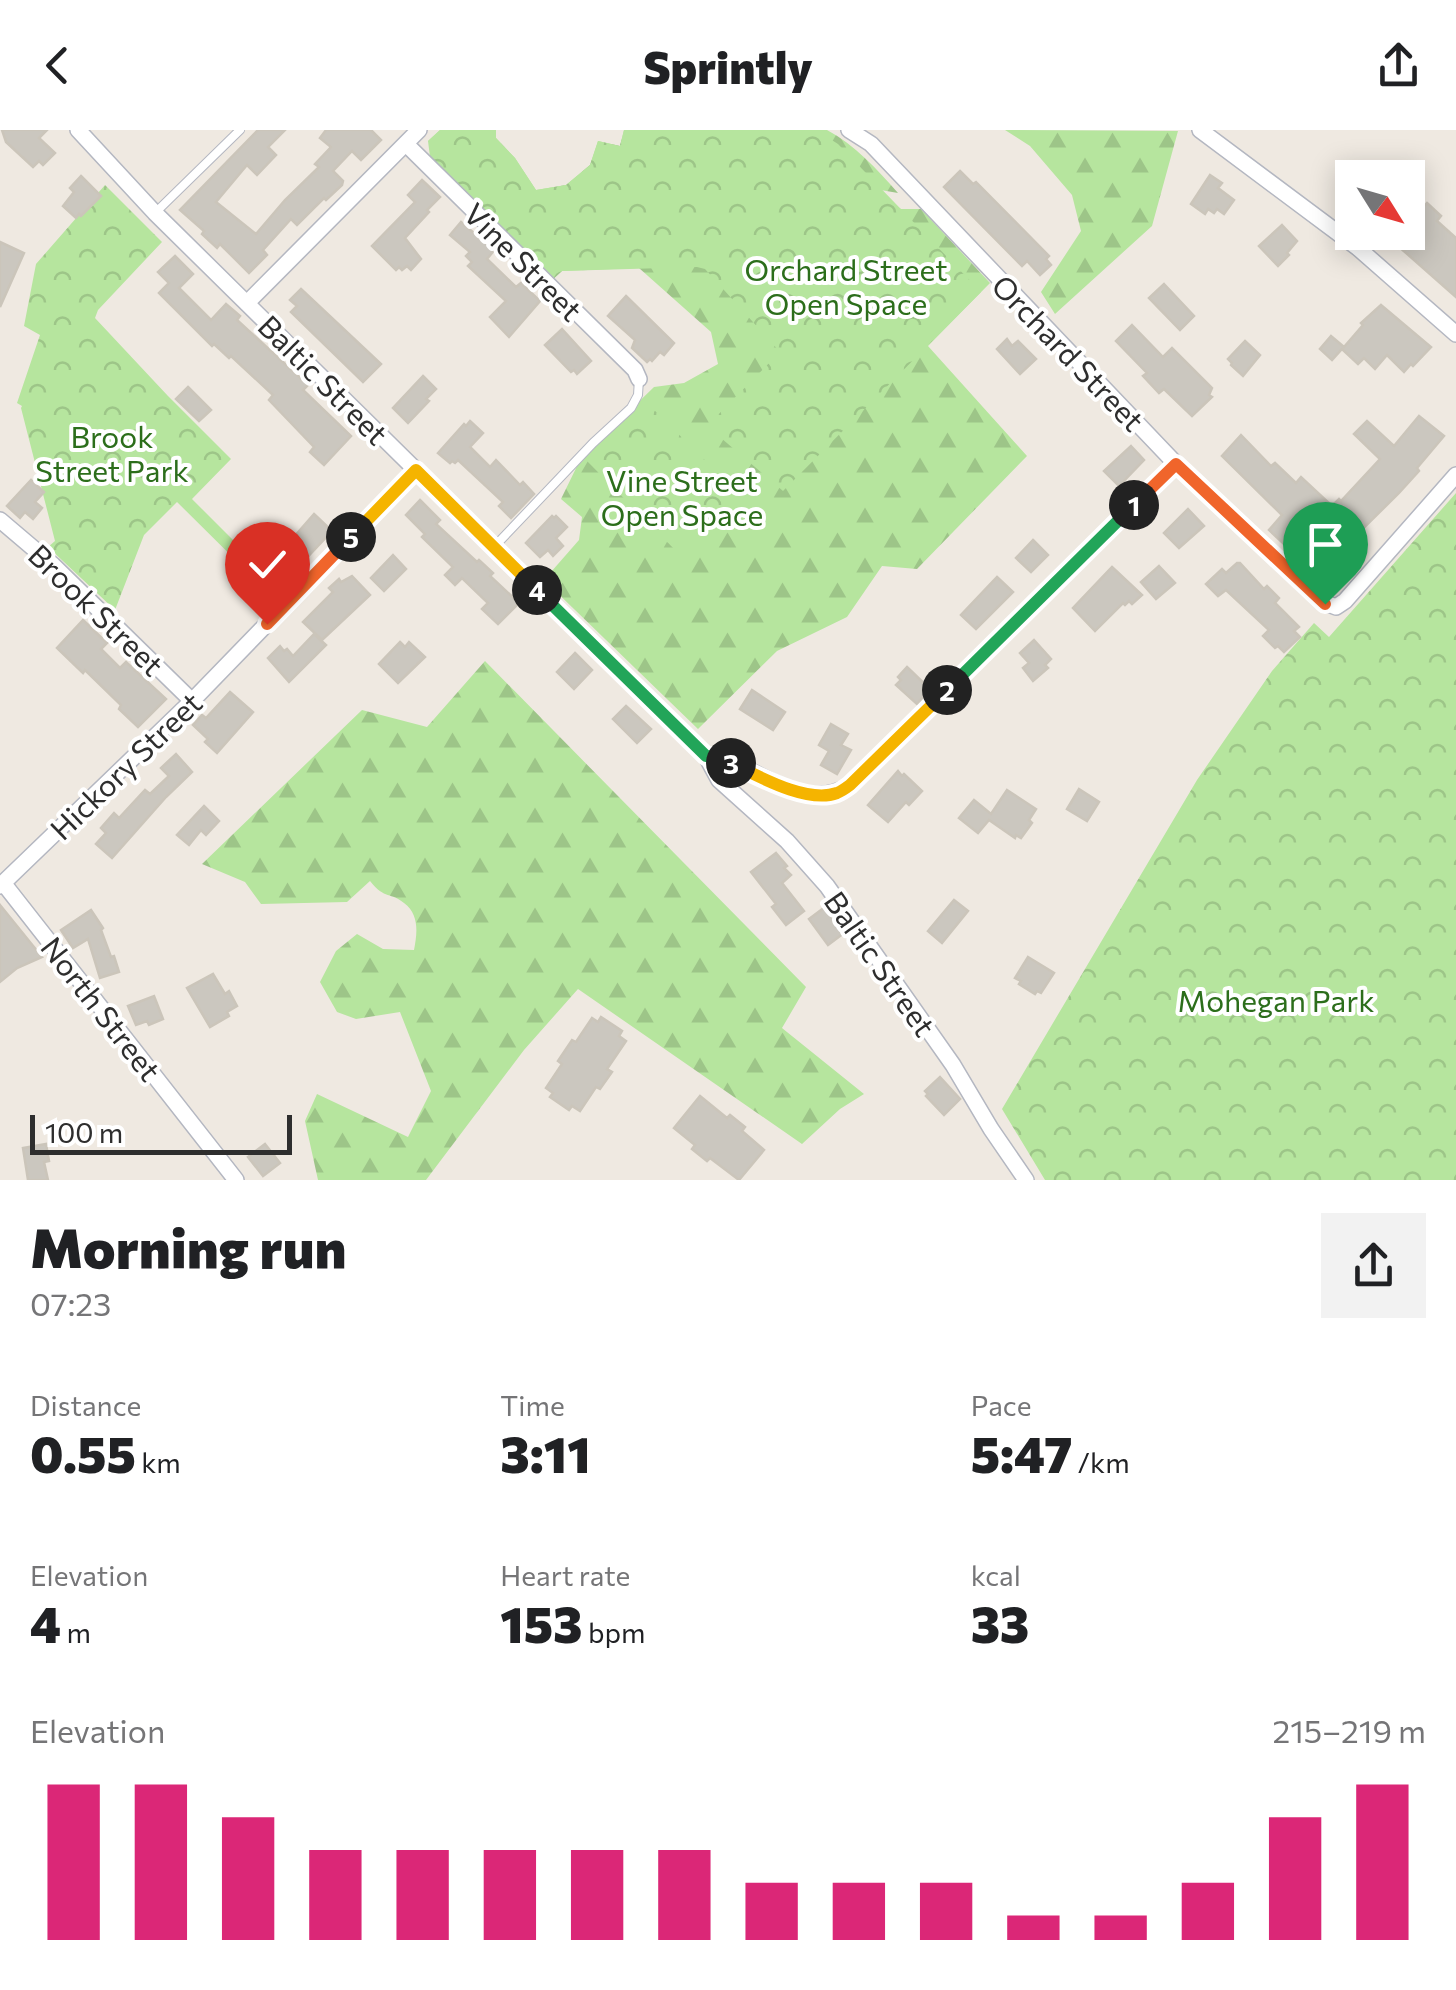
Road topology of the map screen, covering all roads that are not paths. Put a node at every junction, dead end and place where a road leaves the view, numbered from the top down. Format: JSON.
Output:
{"nodes":[{"id":1,"x":78,"y":130,"type":"edge"},
{"id":2,"x":240,"y":130,"type":"edge"},
{"id":3,"x":419,"y":130,"type":"edge"},
{"id":4,"x":849,"y":130,"type":"edge"},
{"id":5,"x":1211,"y":133,"type":"edge"},
{"id":6,"x":406,"y":144,"type":"junction"},
{"id":7,"x":156,"y":212,"type":"junction"},
{"id":8,"x":247,"y":303,"type":"junction"},
{"id":9,"x":1456,"y":334,"type":"edge"},
{"id":10,"x":639,"y":379,"type":"joint"},
{"id":11,"x":1176,"y":464,"type":"junction"},
{"id":12,"x":416,"y":470,"type":"junction"},
{"id":13,"x":1456,"y":475,"type":"edge"},
{"id":14,"x":0,"y":520,"type":"edge"},
{"id":15,"x":494,"y":547,"type":"junction"},
{"id":16,"x":192,"y":700,"type":"junction"},
{"id":17,"x":706,"y":756,"type":"junction"},
{"id":18,"x":2,"y":885,"type":"edge"},
{"id":19,"x":236,"y":1180,"type":"edge"},
{"id":20,"x":1026,"y":1180,"type":"edge"}],
"edges":[{"from":1,"to":7,"type":"street","name":"Baltic Street"},
{"from":2,"to":7,"type":"lane"},
{"from":3,"to":6,"type":"street"},
{"from":4,"to":11,"type":"street","name":"Orchard Street"},
{"from":5,"to":9,"type":"street"},
{"from":6,"to":8,"type":"street"},
{"from":6,"to":10,"type":"street","name":"Vine Street"},
{"from":7,"to":8,"type":"street","name":"Baltic Street"},
{"from":8,"to":12,"type":"street","name":"Baltic Street"},
{"from":10,"to":15,"type":"lane"},
{"from":11,"to":13,"type":"street","name":"Orchard Street"},
{"from":11,"to":17,"type":"street"},
{"from":12,"to":15,"type":"street","name":"Baltic Street"},
{"from":12,"to":16,"type":"street","name":"Hickory Street"},
{"from":14,"to":16,"type":"street","name":"Brook Street"},
{"from":15,"to":17,"type":"street","name":"Baltic Street"},
{"from":16,"to":18,"type":"street","name":"Hickory Street"},
{"from":17,"to":20,"type":"street","name":"Baltic Street"},
{"from":18,"to":19,"type":"street","name":"North Street"}]}
